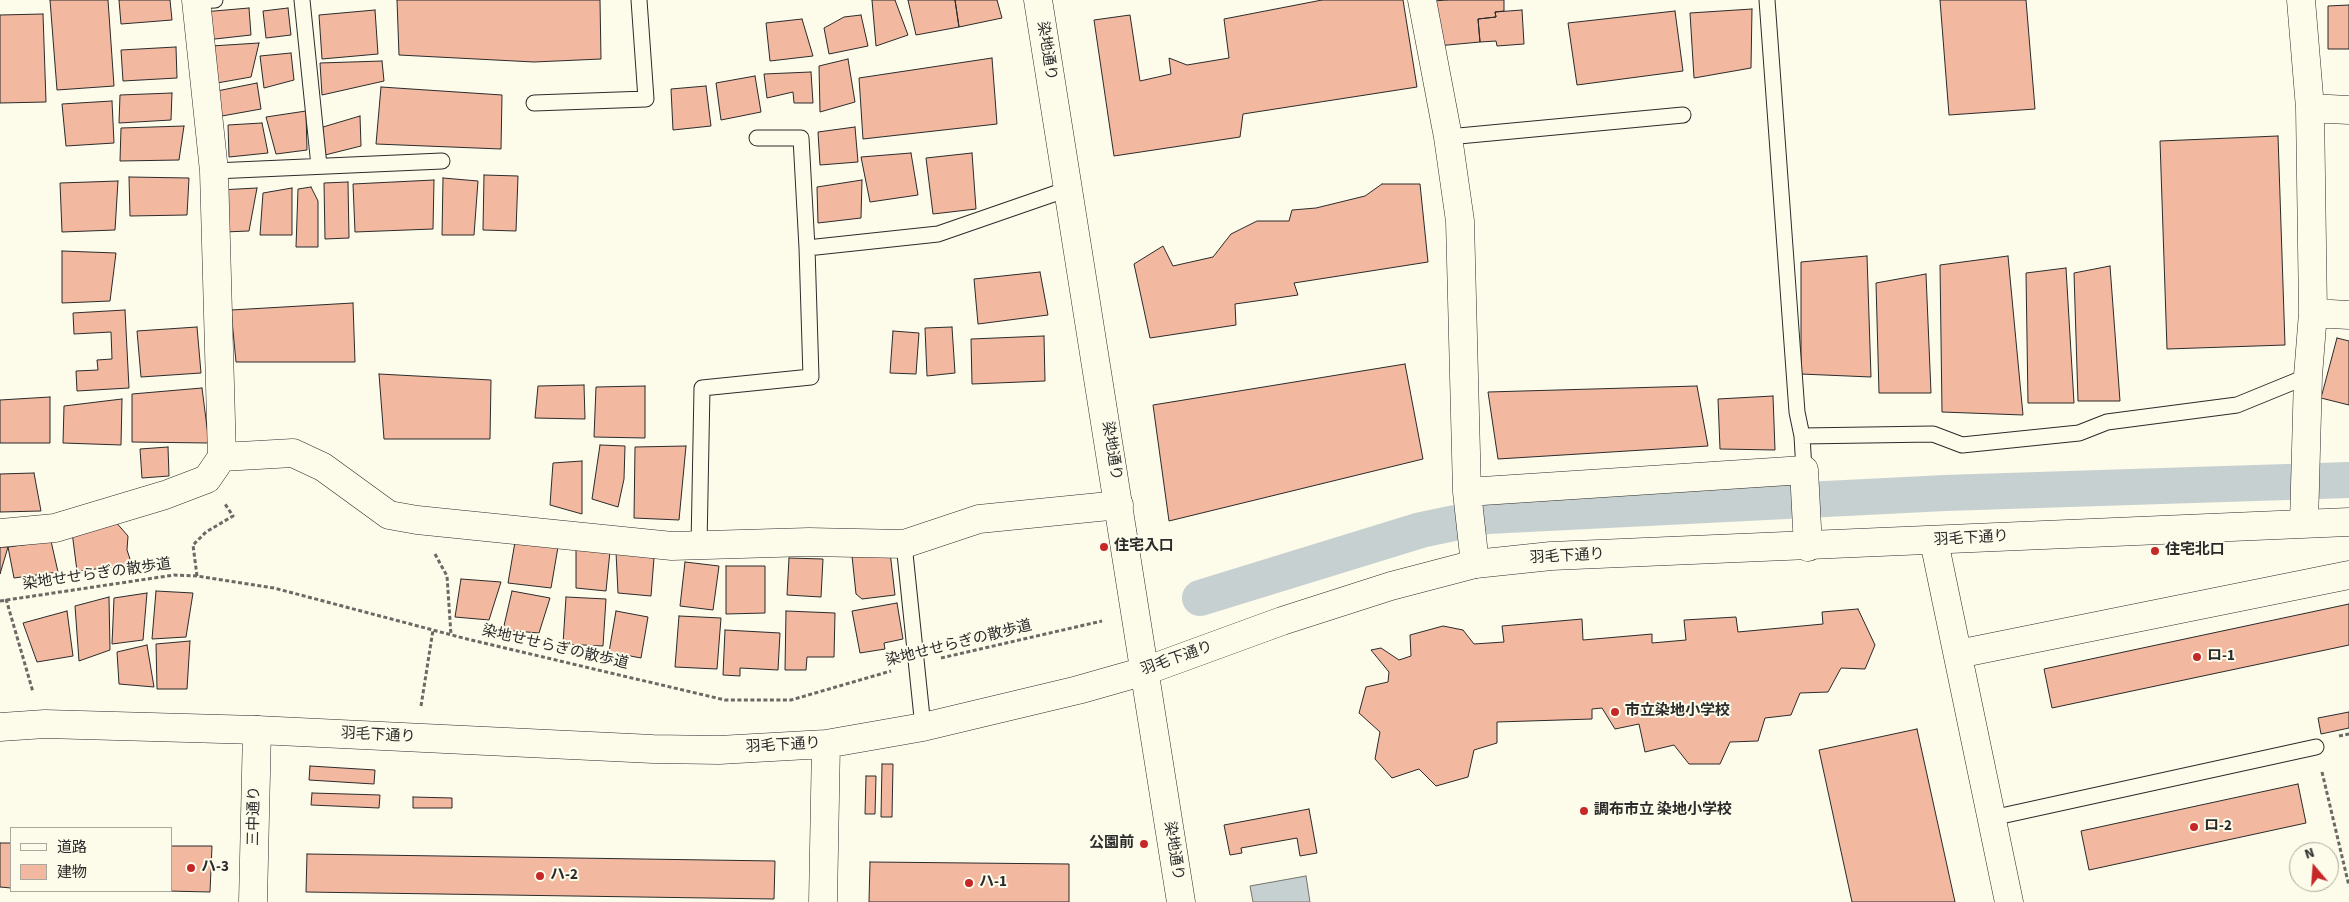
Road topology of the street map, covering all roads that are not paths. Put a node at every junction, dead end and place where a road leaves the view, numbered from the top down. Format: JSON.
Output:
{"nodes":[{"id":1,"x":202,"y":0,"type":"edge"},
{"id":2,"x":302,"y":0,"type":"edge"},
{"id":3,"x":640,"y":0,"type":"edge"},
{"id":4,"x":1038,"y":0,"type":"edge"},
{"id":5,"x":1422,"y":0,"type":"edge"},
{"id":6,"x":1767,"y":0,"type":"edge"},
{"id":7,"x":2301,"y":0,"type":"edge"},
{"id":8,"x":534,"y":103,"type":"dead end"},
{"id":9,"x":2310,"y":108,"type":"junction"},
{"id":10,"x":2349,"y":110,"type":"edge"},
{"id":11,"x":1683,"y":115,"type":"dead end"},
{"id":12,"x":757,"y":138,"type":"dead end"},
{"id":13,"x":1448,"y":138,"type":"junction"},
{"id":14,"x":442,"y":161,"type":"dead end"},
{"id":15,"x":320,"y":166,"type":"junction"},
{"id":16,"x":214,"y":170,"type":"junction"},
{"id":17,"x":1068,"y":189,"type":"junction"},
{"id":18,"x":807,"y":248,"type":"junction"},
{"id":19,"x":2313,"y":313,"type":"junction"},
{"id":20,"x":2349,"y":315,"type":"edge"},
{"id":21,"x":2308,"y":376,"type":"junction"},
{"id":22,"x":1802,"y":436,"type":"junction"},
{"id":23,"x":222,"y":457,"type":"junction"},
{"id":24,"x":1804,"y":475,"type":"junction"},
{"id":25,"x":1467,"y":494,"type":"junction"},
{"id":26,"x":1120,"y":505,"type":"junction"},
{"id":27,"x":2304,"y":510,"type":"junction"},
{"id":28,"x":2349,"y":522,"type":"edge"},
{"id":29,"x":0,"y":533,"type":"edge"},
{"id":30,"x":1934,"y":541,"type":"junction"},
{"id":31,"x":904,"y":544,"type":"junction"},
{"id":32,"x":699,"y":546,"type":"junction"},
{"id":33,"x":1808,"y":547,"type":"junction"},
{"id":34,"x":1475,"y":564,"type":"junction"},
{"id":35,"x":2349,"y":575,"type":"edge"},
{"id":36,"x":1958,"y":654,"type":"junction"},
{"id":37,"x":1145,"y":671,"type":"junction"},
{"id":38,"x":0,"y":726,"type":"edge"},
{"id":39,"x":923,"y":727,"type":"junction"},
{"id":40,"x":257,"y":730,"type":"junction"},
{"id":41,"x":826,"y":744,"type":"junction"},
{"id":42,"x":2316,"y":747,"type":"road end"},
{"id":43,"x":1992,"y":818,"type":"junction"},
{"id":44,"x":253,"y":902,"type":"edge"},
{"id":45,"x":824,"y":902,"type":"edge"},
{"id":46,"x":1181,"y":902,"type":"edge"},
{"id":47,"x":2009,"y":902,"type":"edge"}],
"edges":[{"from":1,"to":16,"type":"street"},
{"from":2,"to":15,"type":"lane"},
{"from":3,"to":8,"type":"lane"},
{"from":4,"to":17,"type":"street","name":"染地通り"},
{"from":5,"to":13,"type":"street"},
{"from":6,"to":22,"type":"lane"},
{"from":7,"to":9,"type":"street"},
{"from":9,"to":10,"type":"street"},
{"from":9,"to":19,"type":"street"},
{"from":11,"to":13,"type":"lane"},
{"from":12,"to":18,"type":"lane"},
{"from":13,"to":25,"type":"street"},
{"from":14,"to":15,"type":"lane"},
{"from":15,"to":16,"type":"lane"},
{"from":16,"to":23,"type":"street"},
{"from":17,"to":18,"type":"lane"},
{"from":17,"to":26,"type":"street","name":"染地通り"},
{"from":18,"to":32,"type":"lane"},
{"from":19,"to":20,"type":"street"},
{"from":19,"to":21,"type":"street"},
{"from":21,"to":22,"type":"lane"},
{"from":21,"to":27,"type":"street"},
{"from":22,"to":24,"type":"lane"},
{"from":23,"to":29,"type":"street"},
{"from":23,"to":32,"type":"street"},
{"from":24,"to":25,"type":"street"},
{"from":24,"to":33,"type":"street"},
{"from":25,"to":34,"type":"street"},
{"from":26,"to":31,"type":"street"},
{"from":26,"to":37,"type":"street","name":"染地通り"},
{"from":27,"to":28,"type":"street","name":"羽毛下通り"},
{"from":27,"to":30,"type":"street","name":"羽毛下通り"},
{"from":30,"to":33,"type":"street","name":"羽毛下通り"},
{"from":30,"to":36,"type":"street"},
{"from":31,"to":32,"type":"street"},
{"from":31,"to":39,"type":"lane"},
{"from":33,"to":34,"type":"street","name":"羽毛下通り"},
{"from":34,"to":37,"type":"street","name":"羽毛下通り"},
{"from":35,"to":36,"type":"street"},
{"from":36,"to":43,"type":"street"},
{"from":37,"to":39,"type":"street","name":"羽毛下通り"},
{"from":37,"to":46,"type":"street","name":"染地通り"},
{"from":38,"to":40,"type":"street","name":"羽毛下通り"},
{"from":39,"to":41,"type":"street","name":"羽毛下通り"},
{"from":40,"to":41,"type":"street","name":"羽毛下通り"},
{"from":40,"to":44,"type":"street","name":"三中通り"},
{"from":41,"to":45,"type":"street"},
{"from":42,"to":43,"type":"lane"},
{"from":43,"to":47,"type":"street"}]}
